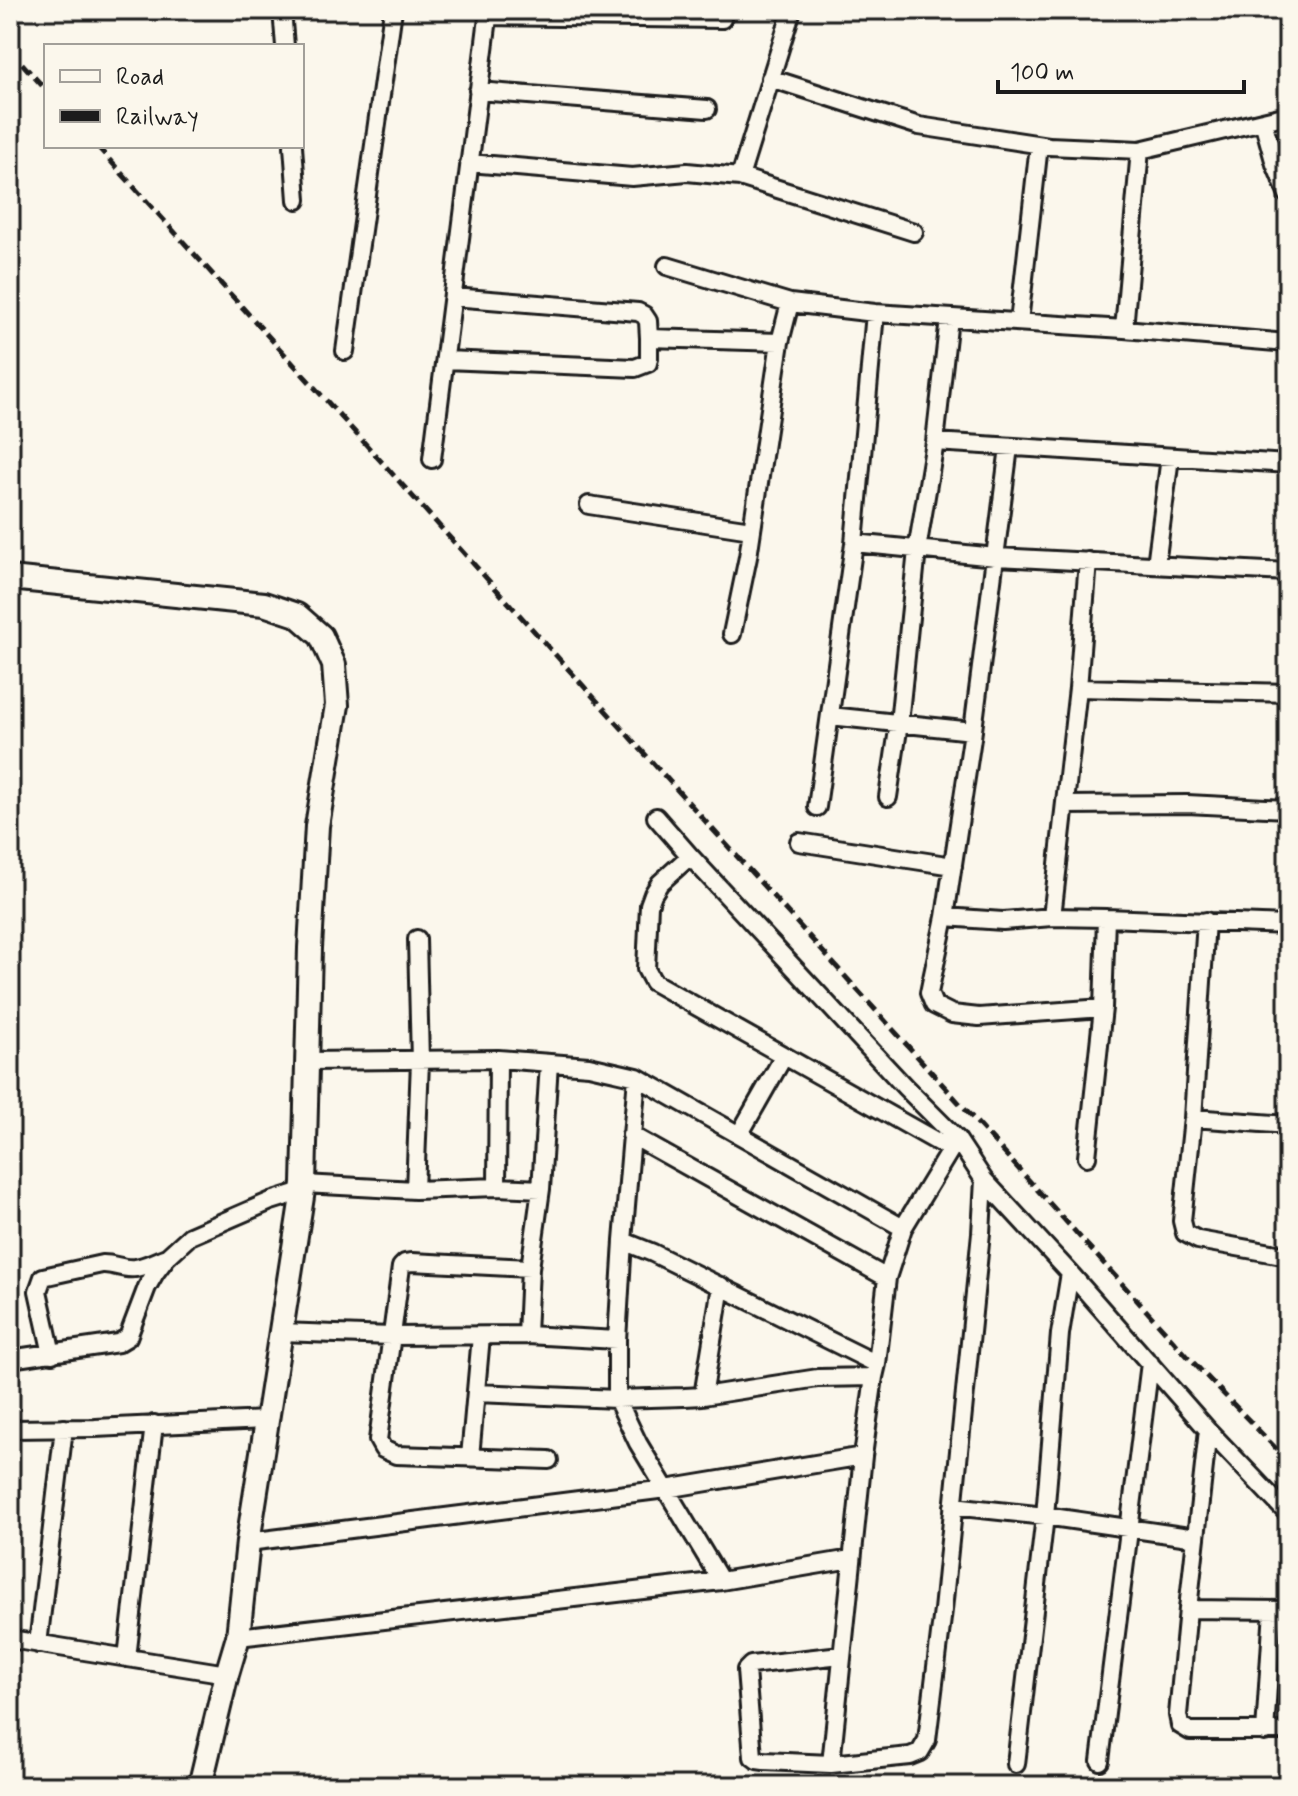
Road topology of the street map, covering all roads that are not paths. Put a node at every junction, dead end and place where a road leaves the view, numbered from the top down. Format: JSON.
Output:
{"nodes":[{"id":1,"x":282,"y":10,"type":"edge"},
{"id":2,"x":393,"y":10,"type":"edge"},
{"id":3,"x":792,"y":10,"type":"edge"},
{"id":4,"x":488,"y":13,"type":"edge"},
{"id":5,"x":722,"y":19,"type":"dead end"},
{"id":6,"x":285,"y":44,"type":"edge"},
{"id":7,"x":770,"y":78,"type":"junction"},
{"id":8,"x":478,"y":91,"type":"junction"},
{"id":9,"x":707,"y":109,"type":"dead end"},
{"id":10,"x":1288,"y":115,"type":"edge"},
{"id":11,"x":1263,"y":121,"type":"junction"},
{"id":12,"x":1039,"y":145,"type":"junction"},
{"id":13,"x":293,"y":148,"type":"edge"},
{"id":14,"x":1140,"y":150,"type":"junction"},
{"id":15,"x":469,"y":163,"type":"junction"},
{"id":16,"x":740,"y":177,"type":"junction"},
{"id":17,"x":1288,"y":195,"type":"edge"},
{"id":18,"x":297,"y":200,"type":"dead end"},
{"id":19,"x":914,"y":232,"type":"dead end"},
{"id":20,"x":667,"y":266,"type":"dead end"},
{"id":21,"x":453,"y":297,"type":"junction"},
{"id":22,"x":790,"y":303,"type":"junction"},
{"id":23,"x":875,"y":313,"type":"junction"},
{"id":24,"x":949,"y":318,"type":"junction"},
{"id":25,"x":1019,"y":322,"type":"junction"},
{"id":26,"x":1124,"y":329,"type":"junction"},
{"id":27,"x":649,"y":338,"type":"junction"},
{"id":28,"x":780,"y":342,"type":"junction"},
{"id":29,"x":1288,"y":343,"type":"edge"},
{"id":30,"x":345,"y":351,"type":"dead end"},
{"id":31,"x":445,"y":360,"type":"junction"},
{"id":32,"x":935,"y":442,"type":"junction"},
{"id":33,"x":1009,"y":447,"type":"junction"},
{"id":34,"x":1170,"y":457,"type":"junction"},
{"id":35,"x":432,"y":459,"type":"dead end"},
{"id":36,"x":1288,"y":464,"type":"edge"},
{"id":37,"x":589,"y":505,"type":"dead end"},
{"id":38,"x":751,"y":530,"type":"junction"},
{"id":39,"x":854,"y":543,"type":"junction"},
{"id":40,"x":917,"y":550,"type":"junction"},
{"id":41,"x":996,"y":557,"type":"junction"},
{"id":42,"x":1088,"y":561,"type":"junction"},
{"id":43,"x":1156,"y":565,"type":"junction"},
{"id":44,"x":1288,"y":572,"type":"edge"},
{"id":45,"x":10,"y":578,"type":"edge"},
{"id":46,"x":732,"y":634,"type":"dead end"},
{"id":47,"x":1078,"y":688,"type":"junction"},
{"id":48,"x":1288,"y":693,"type":"edge"},
{"id":49,"x":830,"y":716,"type":"junction"},
{"id":50,"x":899,"y":723,"type":"junction"},
{"id":51,"x":973,"y":731,"type":"junction"},
{"id":52,"x":888,"y":797,"type":"dead end"},
{"id":53,"x":1065,"y":805,"type":"junction"},
{"id":54,"x":817,"y":807,"type":"dead end"},
{"id":55,"x":1288,"y":809,"type":"edge"},
{"id":56,"x":656,"y":817,"type":"dead end"},
{"id":57,"x":799,"y":842,"type":"dead end"},
{"id":58,"x":690,"y":856,"type":"junction"},
{"id":59,"x":953,"y":866,"type":"junction"},
{"id":60,"x":945,"y":917,"type":"junction"},
{"id":61,"x":1052,"y":917,"type":"junction"},
{"id":62,"x":1106,"y":918,"type":"junction"},
{"id":63,"x":1206,"y":921,"type":"junction"},
{"id":64,"x":1288,"y":925,"type":"edge"},
{"id":65,"x":417,"y":939,"type":"dead end"},
{"id":66,"x":1103,"y":1008,"type":"junction"},
{"id":67,"x":784,"y":1056,"type":"junction"},
{"id":68,"x":498,"y":1059,"type":"junction"},
{"id":69,"x":307,"y":1061,"type":"junction"},
{"id":70,"x":420,"y":1061,"type":"junction"},
{"id":71,"x":549,"y":1063,"type":"junction"},
{"id":72,"x":637,"y":1077,"type":"junction"},
{"id":73,"x":1193,"y":1118,"type":"junction"},
{"id":74,"x":1288,"y":1125,"type":"edge"},
{"id":75,"x":631,"y":1135,"type":"junction"},
{"id":76,"x":739,"y":1135,"type":"junction"},
{"id":77,"x":954,"y":1144,"type":"junction"},
{"id":78,"x":1087,"y":1157,"type":"dead end"},
{"id":79,"x":984,"y":1180,"type":"junction"},
{"id":80,"x":497,"y":1187,"type":"junction"},
{"id":81,"x":303,"y":1188,"type":"junction"},
{"id":82,"x":541,"y":1189,"type":"junction"},
{"id":83,"x":415,"y":1190,"type":"junction"},
{"id":84,"x":903,"y":1228,"type":"junction"},
{"id":85,"x":623,"y":1241,"type":"junction"},
{"id":86,"x":1288,"y":1256,"type":"edge"},
{"id":87,"x":167,"y":1257,"type":"junction"},
{"id":88,"x":530,"y":1268,"type":"junction"},
{"id":89,"x":1070,"y":1273,"type":"junction"},
{"id":90,"x":887,"y":1278,"type":"junction"},
{"id":91,"x":721,"y":1286,"type":"junction"},
{"id":92,"x":281,"y":1332,"type":"junction"},
{"id":93,"x":527,"y":1335,"type":"junction"},
{"id":94,"x":391,"y":1336,"type":"junction"},
{"id":95,"x":481,"y":1336,"type":"junction"},
{"id":96,"x":617,"y":1340,"type":"junction"},
{"id":97,"x":52,"y":1354,"type":"junction"},
{"id":98,"x":10,"y":1359,"type":"edge"},
{"id":99,"x":1150,"y":1363,"type":"junction"},
{"id":100,"x":876,"y":1371,"type":"junction"},
{"id":101,"x":476,"y":1393,"type":"junction"},
{"id":102,"x":703,"y":1396,"type":"junction"},
{"id":103,"x":617,"y":1399,"type":"junction"},
{"id":104,"x":267,"y":1420,"type":"junction"},
{"id":105,"x":154,"y":1424,"type":"junction"},
{"id":106,"x":64,"y":1428,"type":"junction"},
{"id":107,"x":10,"y":1429,"type":"edge"},
{"id":108,"x":1208,"y":1430,"type":"junction"},
{"id":109,"x":863,"y":1456,"type":"junction"},
{"id":110,"x":470,"y":1457,"type":"junction"},
{"id":111,"x":549,"y":1460,"type":"dead end"},
{"id":112,"x":666,"y":1489,"type":"junction"},
{"id":113,"x":953,"y":1506,"type":"junction"},
{"id":114,"x":1288,"y":1514,"type":"edge"},
{"id":115,"x":1045,"y":1516,"type":"junction"},
{"id":116,"x":1130,"y":1528,"type":"junction"},
{"id":117,"x":1196,"y":1538,"type":"junction"},
{"id":118,"x":248,"y":1542,"type":"junction"},
{"id":119,"x":851,"y":1559,"type":"junction"},
{"id":120,"x":721,"y":1581,"type":"junction"},
{"id":121,"x":1188,"y":1609,"type":"junction"},
{"id":122,"x":1280,"y":1610,"type":"edge"},
{"id":123,"x":238,"y":1637,"type":"junction"},
{"id":124,"x":10,"y":1639,"type":"edge"},
{"id":125,"x":38,"y":1644,"type":"junction"},
{"id":126,"x":841,"y":1655,"type":"junction"},
{"id":127,"x":127,"y":1658,"type":"junction"},
{"id":128,"x":227,"y":1674,"type":"junction"},
{"id":129,"x":1288,"y":1731,"type":"edge"},
{"id":130,"x":1265,"y":1732,"type":"junction"},
{"id":131,"x":1100,"y":1761,"type":"dead end"},
{"id":132,"x":831,"y":1764,"type":"junction"},
{"id":133,"x":1016,"y":1764,"type":"dead end"},
{"id":134,"x":200,"y":1786,"type":"edge"}],
"edges":[{"from":1,"to":6,"type":"street"},
{"from":2,"to":30,"type":"street"},
{"from":3,"to":7,"type":"street"},
{"from":4,"to":5,"type":"street"},
{"from":4,"to":8,"type":"street"},
{"from":7,"to":12,"type":"street"},
{"from":7,"to":16,"type":"street"},
{"from":8,"to":9,"type":"street"},
{"from":8,"to":15,"type":"street"},
{"from":10,"to":11,"type":"street"},
{"from":11,"to":14,"type":"street"},
{"from":11,"to":17,"type":"street"},
{"from":12,"to":14,"type":"street"},
{"from":12,"to":25,"type":"street"},
{"from":13,"to":18,"type":"street"},
{"from":14,"to":26,"type":"street"},
{"from":15,"to":16,"type":"street"},
{"from":15,"to":21,"type":"street"},
{"from":16,"to":19,"type":"street"},
{"from":20,"to":22,"type":"street"},
{"from":21,"to":27,"type":"street"},
{"from":21,"to":31,"type":"street"},
{"from":22,"to":23,"type":"street"},
{"from":22,"to":28,"type":"street"},
{"from":23,"to":24,"type":"street"},
{"from":23,"to":39,"type":"street"},
{"from":24,"to":25,"type":"street"},
{"from":24,"to":32,"type":"street"},
{"from":25,"to":26,"type":"street"},
{"from":26,"to":29,"type":"street"},
{"from":27,"to":28,"type":"street"},
{"from":27,"to":31,"type":"street"},
{"from":28,"to":38,"type":"street"},
{"from":31,"to":35,"type":"street"},
{"from":32,"to":33,"type":"street"},
{"from":32,"to":40,"type":"street"},
{"from":33,"to":34,"type":"street"},
{"from":33,"to":41,"type":"street"},
{"from":34,"to":36,"type":"street"},
{"from":34,"to":43,"type":"street"},
{"from":37,"to":38,"type":"street"},
{"from":38,"to":46,"type":"street"},
{"from":39,"to":40,"type":"street"},
{"from":39,"to":49,"type":"street"},
{"from":40,"to":41,"type":"street"},
{"from":40,"to":50,"type":"street"},
{"from":41,"to":42,"type":"street"},
{"from":41,"to":51,"type":"street"},
{"from":42,"to":43,"type":"street"},
{"from":42,"to":47,"type":"street"},
{"from":43,"to":44,"type":"street"},
{"from":45,"to":69,"type":"main road"},
{"from":47,"to":48,"type":"street"},
{"from":47,"to":53,"type":"street"},
{"from":49,"to":50,"type":"street"},
{"from":49,"to":54,"type":"street"},
{"from":50,"to":51,"type":"street"},
{"from":50,"to":52,"type":"street"},
{"from":51,"to":59,"type":"street"},
{"from":53,"to":55,"type":"street"},
{"from":53,"to":61,"type":"street"},
{"from":56,"to":58,"type":"street"},
{"from":57,"to":59,"type":"street"},
{"from":58,"to":67,"type":"street"},
{"from":58,"to":77,"type":"street"},
{"from":59,"to":60,"type":"street"},
{"from":60,"to":61,"type":"street"},
{"from":60,"to":66,"type":"street"},
{"from":61,"to":62,"type":"street"},
{"from":62,"to":63,"type":"street"},
{"from":62,"to":66,"type":"street"},
{"from":63,"to":64,"type":"street"},
{"from":63,"to":73,"type":"street"},
{"from":65,"to":70,"type":"street"},
{"from":66,"to":78,"type":"street"},
{"from":67,"to":76,"type":"street"},
{"from":67,"to":77,"type":"street"},
{"from":68,"to":70,"type":"street"},
{"from":68,"to":71,"type":"street"},
{"from":68,"to":80,"type":"street"},
{"from":69,"to":70,"type":"street"},
{"from":69,"to":81,"type":"main road"},
{"from":70,"to":83,"type":"street"},
{"from":71,"to":72,"type":"street"},
{"from":71,"to":82,"type":"street"},
{"from":72,"to":75,"type":"street"},
{"from":72,"to":76,"type":"street"},
{"from":73,"to":74,"type":"street"},
{"from":73,"to":86,"type":"street"},
{"from":75,"to":85,"type":"street"},
{"from":75,"to":90,"type":"street"},
{"from":76,"to":84,"type":"street"},
{"from":77,"to":79,"type":"street"},
{"from":77,"to":84,"type":"street"},
{"from":79,"to":89,"type":"street"},
{"from":79,"to":113,"type":"street"},
{"from":80,"to":82,"type":"street"},
{"from":80,"to":83,"type":"street"},
{"from":81,"to":83,"type":"street"},
{"from":81,"to":87,"type":"street"},
{"from":81,"to":92,"type":"main road"},
{"from":82,"to":88,"type":"street"},
{"from":84,"to":90,"type":"street"},
{"from":85,"to":91,"type":"street"},
{"from":85,"to":96,"type":"street"},
{"from":87,"to":97,"type":"street"},
{"from":87,"to":97,"type":"street"},
{"from":88,"to":93,"type":"street"},
{"from":88,"to":94,"type":"street"},
{"from":89,"to":99,"type":"street"},
{"from":89,"to":115,"type":"street"},
{"from":90,"to":100,"type":"street"},
{"from":91,"to":100,"type":"street"},
{"from":91,"to":102,"type":"street"},
{"from":92,"to":94,"type":"street"},
{"from":92,"to":104,"type":"main road"},
{"from":93,"to":95,"type":"street"},
{"from":93,"to":96,"type":"street"},
{"from":94,"to":95,"type":"street"},
{"from":94,"to":110,"type":"street"},
{"from":95,"to":101,"type":"street"},
{"from":96,"to":103,"type":"street"},
{"from":97,"to":98,"type":"street"},
{"from":99,"to":108,"type":"street"},
{"from":99,"to":116,"type":"street"},
{"from":100,"to":102,"type":"street"},
{"from":100,"to":109,"type":"street"},
{"from":101,"to":103,"type":"street"},
{"from":101,"to":110,"type":"street"},
{"from":102,"to":103,"type":"street"},
{"from":103,"to":112,"type":"street"},
{"from":104,"to":105,"type":"street"},
{"from":104,"to":118,"type":"main road"},
{"from":105,"to":106,"type":"street"},
{"from":105,"to":127,"type":"street"},
{"from":106,"to":107,"type":"street"},
{"from":106,"to":125,"type":"street"},
{"from":108,"to":114,"type":"street"},
{"from":108,"to":117,"type":"street"},
{"from":109,"to":112,"type":"street"},
{"from":109,"to":119,"type":"street"},
{"from":110,"to":111,"type":"street"},
{"from":112,"to":118,"type":"street"},
{"from":112,"to":120,"type":"street"},
{"from":113,"to":115,"type":"street"},
{"from":113,"to":132,"type":"street"},
{"from":115,"to":116,"type":"street"},
{"from":115,"to":133,"type":"street"},
{"from":116,"to":117,"type":"street"},
{"from":116,"to":131,"type":"street"},
{"from":117,"to":121,"type":"street"},
{"from":118,"to":123,"type":"main road"},
{"from":119,"to":120,"type":"street"},
{"from":119,"to":126,"type":"street"},
{"from":120,"to":123,"type":"street"},
{"from":121,"to":122,"type":"street"},
{"from":121,"to":130,"type":"street"},
{"from":122,"to":130,"type":"street"},
{"from":123,"to":128,"type":"main road"},
{"from":124,"to":125,"type":"street"},
{"from":125,"to":127,"type":"street"},
{"from":126,"to":132,"type":"street"},
{"from":126,"to":132,"type":"street"},
{"from":127,"to":128,"type":"street"},
{"from":128,"to":134,"type":"main road"},
{"from":129,"to":130,"type":"street"}]}
